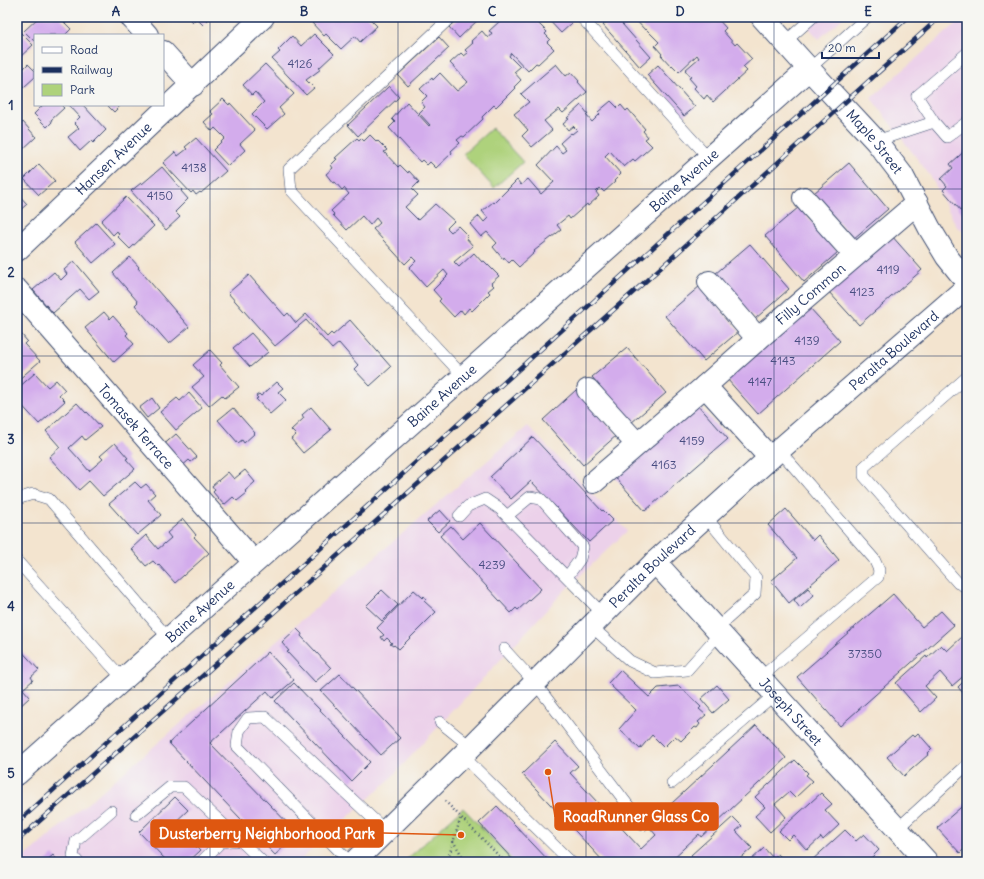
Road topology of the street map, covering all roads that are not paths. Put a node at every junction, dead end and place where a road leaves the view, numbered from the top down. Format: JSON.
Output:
{"nodes":[{"id":1,"x":131,"y":17,"type":"edge"},
{"id":2,"x":263,"y":17,"type":"edge"},
{"id":3,"x":451,"y":17,"type":"edge"},
{"id":4,"x":581,"y":17,"type":"edge"},
{"id":5,"x":762,"y":17,"type":"edge"},
{"id":6,"x":813,"y":17,"type":"edge"},
{"id":7,"x":867,"y":17,"type":"edge"},
{"id":8,"x":146,"y":34,"type":"edge"},
{"id":9,"x":785,"y":42,"type":"junction"},
{"id":10,"x":164,"y":53,"type":"edge"},
{"id":11,"x":967,"y":53,"type":"edge"},
{"id":12,"x":808,"y":69,"type":"junction"},
{"id":13,"x":193,"y":85,"type":"junction"},
{"id":14,"x":934,"y":122,"type":"junction"},
{"id":15,"x":967,"y":122,"type":"edge"},
{"id":16,"x":876,"y":141,"type":"junction"},
{"id":17,"x":709,"y":158,"type":"junction"},
{"id":18,"x":804,"y":198,"type":"dead end"},
{"id":19,"x":917,"y":203,"type":"junction"},
{"id":20,"x":17,"y":250,"type":"edge"},
{"id":21,"x":855,"y":255,"type":"junction"},
{"id":22,"x":709,"y":282,"type":"dead end"},
{"id":23,"x":967,"y":282,"type":"edge"},
{"id":24,"x":967,"y":287,"type":"edge"},
{"id":25,"x":17,"y":290,"type":"edge"},
{"id":26,"x":758,"y":338,"type":"junction"},
{"id":27,"x":463,"y":376,"type":"junction"},
{"id":28,"x":967,"y":377,"type":"edge"},
{"id":29,"x":705,"y":386,"type":"junction"},
{"id":30,"x":588,"y":390,"type":"dead end"},
{"id":31,"x":637,"y":444,"type":"junction"},
{"id":32,"x":774,"y":454,"type":"junction"},
{"id":33,"x":594,"y":482,"type":"dead end"},
{"id":34,"x":17,"y":499,"type":"edge"},
{"id":35,"x":459,"y":516,"type":"dead end"},
{"id":36,"x":507,"y":516,"type":"junction"},
{"id":37,"x":706,"y":517,"type":"junction"},
{"id":38,"x":17,"y":560,"type":"edge"},
{"id":39,"x":254,"y":562,"type":"junction"},
{"id":40,"x":655,"y":562,"type":"junction"},
{"id":41,"x":567,"y":577,"type":"junction"},
{"id":42,"x":967,"y":587,"type":"edge"},
{"id":43,"x":597,"y":620,"type":"junction"},
{"id":44,"x":718,"y":631,"type":"junction"},
{"id":45,"x":168,"y":638,"type":"junction"},
{"id":46,"x":504,"y":649,"type":"dead end"},
{"id":47,"x":760,"y":678,"type":"junction"},
{"id":48,"x":123,"y":679,"type":"junction"},
{"id":49,"x":534,"y":683,"type":"junction"},
{"id":50,"x":775,"y":694,"type":"junction"},
{"id":51,"x":440,"y":722,"type":"dead end"},
{"id":52,"x":467,"y":751,"type":"junction"},
{"id":53,"x":967,"y":765,"type":"edge"},
{"id":54,"x":17,"y":774,"type":"edge"},
{"id":55,"x":672,"y":783,"type":"dead end"},
{"id":56,"x":111,"y":811,"type":"dead end"},
{"id":57,"x":136,"y":815,"type":"dead end"},
{"id":58,"x":643,"y":825,"type":"dead end"},
{"id":59,"x":897,"y":829,"type":"junction"},
{"id":60,"x":386,"y":831,"type":"junction"},
{"id":61,"x":240,"y":840,"type":"junction"},
{"id":62,"x":78,"y":862,"type":"edge"},
{"id":63,"x":201,"y":862,"type":"edge"},
{"id":64,"x":263,"y":862,"type":"edge"},
{"id":65,"x":350,"y":862,"type":"edge"},
{"id":66,"x":354,"y":862,"type":"edge"},
{"id":67,"x":571,"y":862,"type":"edge"},
{"id":68,"x":927,"y":862,"type":"edge"}],
"edges":[{"from":1,"to":8,"type":"street"},
{"from":2,"to":13,"type":"street","name":"Hansen Avenue"},
{"from":3,"to":27,"type":"lane"},
{"from":4,"to":17,"type":"lane"},
{"from":5,"to":9,"type":"street","name":"Maple Street"},
{"from":6,"to":9,"type":"lane"},
{"from":7,"to":12,"type":"lane","name":"Baine Avenue"},
{"from":9,"to":12,"type":"street","name":"Maple Street"},
{"from":10,"to":13,"type":"street"},
{"from":11,"to":14,"type":"lane"},
{"from":12,"to":16,"type":"street","name":"Maple Street"},
{"from":12,"to":17,"type":"street","name":"Baine Avenue"},
{"from":13,"to":20,"type":"street","name":"Hansen Avenue"},
{"from":14,"to":15,"type":"lane"},
{"from":14,"to":16,"type":"lane"},
{"from":16,"to":19,"type":"street","name":"Maple Street"},
{"from":17,"to":27,"type":"street","name":"Baine Avenue"},
{"from":18,"to":21,"type":"street"},
{"from":19,"to":21,"type":"street","name":"Filly Common"},
{"from":19,"to":23,"type":"street","name":"Maple Street"},
{"from":21,"to":26,"type":"street","name":"Filly Common"},
{"from":22,"to":26,"type":"street"},
{"from":24,"to":32,"type":"street","name":"Peralta Boulevard"},
{"from":25,"to":39,"type":"street","name":"Tomasek Terrace"},
{"from":26,"to":29,"type":"street","name":"Filly Common"},
{"from":27,"to":39,"type":"street","name":"Baine Avenue"},
{"from":28,"to":42,"type":"lane"},
{"from":29,"to":31,"type":"street","name":"Filly Common"},
{"from":29,"to":32,"type":"street"},
{"from":30,"to":31,"type":"street"},
{"from":31,"to":33,"type":"street","name":"Filly Common"},
{"from":32,"to":37,"type":"street","name":"Peralta Boulevard"},
{"from":32,"to":47,"type":"lane"},
{"from":34,"to":45,"type":"lane"},
{"from":35,"to":36,"type":"lane"},
{"from":36,"to":41,"type":"lane"},
{"from":36,"to":41,"type":"lane"},
{"from":37,"to":40,"type":"street","name":"Peralta Boulevard"},
{"from":37,"to":44,"type":"lane"},
{"from":38,"to":48,"type":"lane"},
{"from":39,"to":45,"type":"street","name":"Baine Avenue"},
{"from":40,"to":43,"type":"street","name":"Peralta Boulevard"},
{"from":40,"to":44,"type":"street","name":"Joseph Street"},
{"from":41,"to":43,"type":"lane"},
{"from":43,"to":44,"type":"lane"},
{"from":43,"to":49,"type":"street","name":"Peralta Boulevard"},
{"from":44,"to":47,"type":"street","name":"Joseph Street"},
{"from":45,"to":48,"type":"street","name":"Baine Avenue"},
{"from":46,"to":49,"type":"lane"},
{"from":47,"to":50,"type":"street","name":"Joseph Street"},
{"from":48,"to":54,"type":"street","name":"Baine Avenue"},
{"from":49,"to":52,"type":"street","name":"Peralta Boulevard"},
{"from":49,"to":58,"type":"lane"},
{"from":50,"to":55,"type":"lane"},
{"from":50,"to":59,"type":"street","name":"Joseph Street"},
{"from":51,"to":52,"type":"lane"},
{"from":52,"to":60,"type":"street","name":"Peralta Boulevard"},
{"from":52,"to":67,"type":"lane"},
{"from":53,"to":59,"type":"lane"},
{"from":56,"to":62,"type":"lane"},
{"from":57,"to":61,"type":"lane"},
{"from":59,"to":68,"type":"street","name":"Joseph Street"},
{"from":60,"to":65,"type":"lane"},
{"from":60,"to":66,"type":"street","name":"Peralta Boulevard"},
{"from":61,"to":63,"type":"lane"},
{"from":61,"to":64,"type":"lane"}]}
